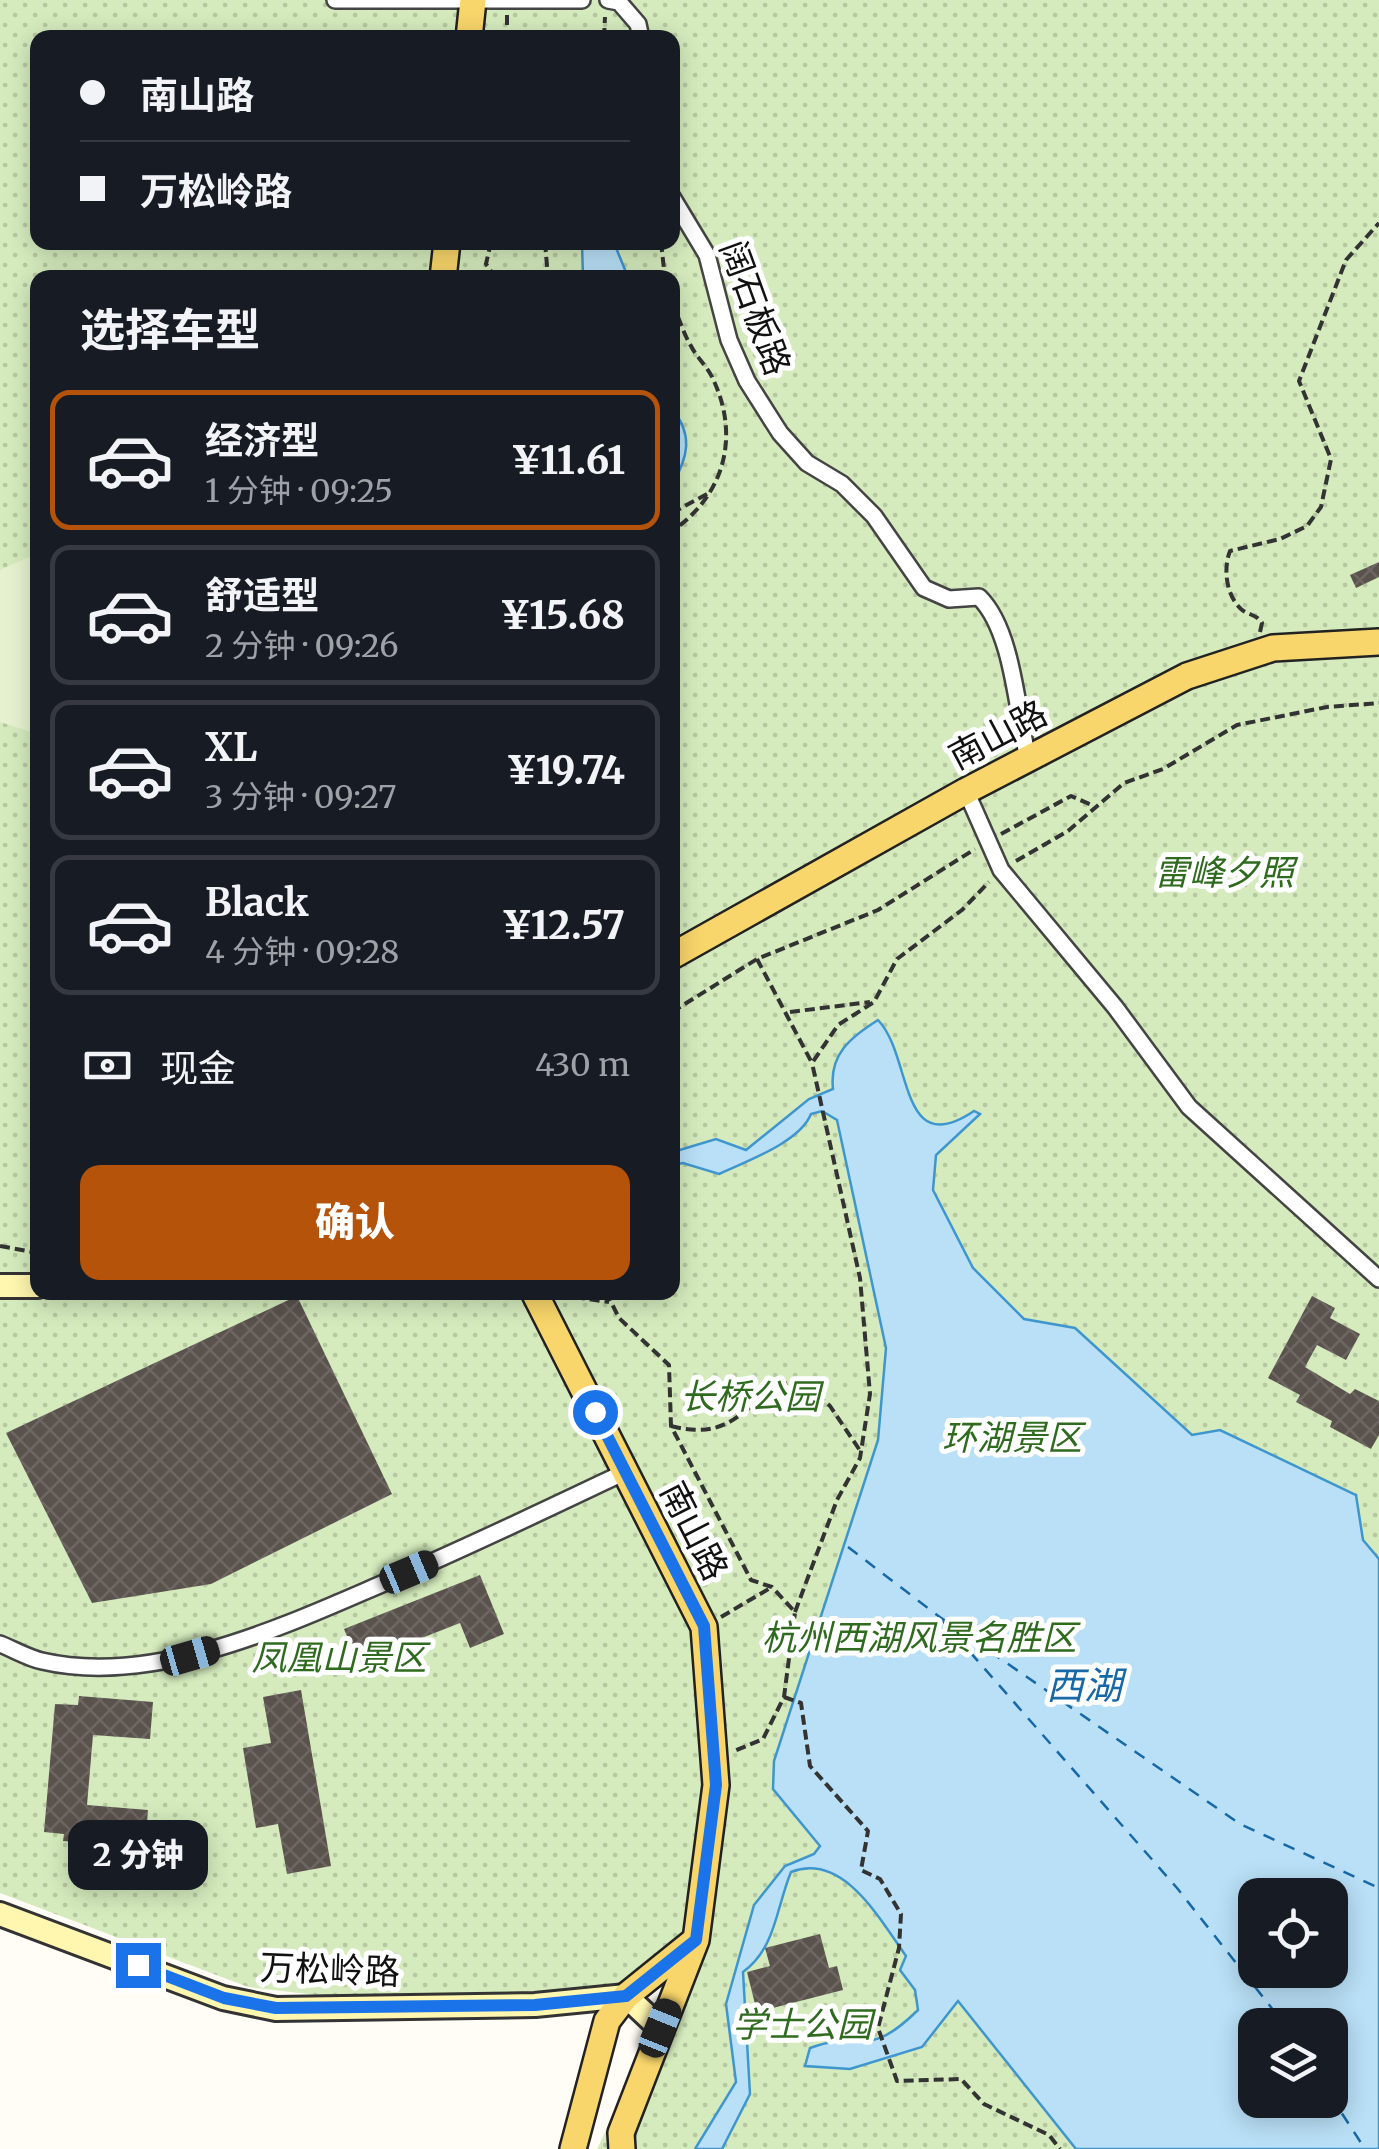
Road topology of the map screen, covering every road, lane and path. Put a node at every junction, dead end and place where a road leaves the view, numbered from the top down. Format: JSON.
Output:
{"nodes":[{"id":1,"x":336,"y":0,"type":"edge"},
{"id":2,"x":582,"y":0,"type":"edge"},
{"id":3,"x":608,"y":0,"type":"edge"},
{"id":4,"x":473,"y":1,"type":"edge"},
{"id":5,"x":508,"y":3,"type":"junction"},
{"id":6,"x":471,"y":30,"type":"edge"},
{"id":7,"x":508,"y":30,"type":"edge"},
{"id":8,"x":605,"y":30,"type":"edge"},
{"id":9,"x":639,"y":30,"type":"edge"},
{"id":10,"x":680,"y":210,"type":"edge"},
{"id":11,"x":1379,"y":224,"type":"edge"},
{"id":12,"x":680,"y":322,"type":"edge"},
{"id":13,"x":711,"y":491,"type":"junction"},
{"id":14,"x":680,"y":508,"type":"edge"},
{"id":15,"x":680,"y":524,"type":"edge"},
{"id":16,"x":1379,"y":642,"type":"edge"},
{"id":17,"x":1252,"y":655,"type":"junction"},
{"id":18,"x":1379,"y":703,"type":"edge"},
{"id":19,"x":1028,"y":759,"type":"junction"},
{"id":20,"x":966,"y":791,"type":"junction"},
{"id":21,"x":1096,"y":807,"type":"junction"},
{"id":22,"x":988,"y":842,"type":"junction"},
{"id":23,"x":1002,"y":870,"type":"junction"},
{"id":24,"x":680,"y":952,"type":"edge"},
{"id":25,"x":756,"y":959,"type":"junction"},
{"id":26,"x":874,"y":1002,"type":"junction"},
{"id":27,"x":680,"y":1007,"type":"edge"},
{"id":28,"x":788,"y":1012,"type":"junction"},
{"id":29,"x":812,"y":1063,"type":"junction"},
{"id":30,"x":0,"y":1246,"type":"edge"},
{"id":31,"x":30,"y":1252,"type":"edge"},
{"id":32,"x":1379,"y":1278,"type":"edge"},
{"id":33,"x":0,"y":1286,"type":"edge"},
{"id":34,"x":30,"y":1286,"type":"edge"},
{"id":35,"x":546,"y":1300,"type":"edge"},
{"id":36,"x":594,"y":1300,"type":"edge"},
{"id":37,"x":609,"y":1302,"type":"joint"},
{"id":38,"x":671,"y":1426,"type":"junction"},
{"id":39,"x":862,"y":1452,"type":"junction"},
{"id":40,"x":625,"y":1472,"type":"junction"},
{"id":41,"x":772,"y":1587,"type":"junction"},
{"id":42,"x":794,"y":1612,"type":"junction"},
{"id":43,"x":704,"y":1626,"type":"junction"},
{"id":44,"x":0,"y":1644,"type":"edge"},
{"id":45,"x":784,"y":1697,"type":"junction"},
{"id":46,"x":714,"y":1758,"type":"junction"},
{"id":47,"x":0,"y":1914,"type":"edge"},
{"id":48,"x":696,"y":1940,"type":"junction"},
{"id":49,"x":626,"y":1996,"type":"junction"},
{"id":50,"x":660,"y":2028,"type":"junction"},
{"id":51,"x":573,"y":2149,"type":"edge"},
{"id":52,"x":622,"y":2149,"type":"edge"},
{"id":53,"x":1060,"y":2149,"type":"edge"}],
"edges":[{"from":1,"to":4,"type":"street"},
{"from":2,"to":5,"type":"street"},
{"from":3,"to":8,"type":"path"},
{"from":3,"to":9,"type":"street"},
{"from":4,"to":5,"type":"street"},
{"from":4,"to":6,"type":"main road"},
{"from":5,"to":7,"type":"path"},
{"from":10,"to":19,"type":"street","name":"阔石板路"},
{"from":11,"to":17,"type":"path"},
{"from":12,"to":13,"type":"path"},
{"from":13,"to":14,"type":"path"},
{"from":13,"to":15,"type":"path"},
{"from":16,"to":17,"type":"main road","name":"南山路"},
{"from":17,"to":19,"type":"main road","name":"南山路"},
{"from":18,"to":21,"type":"path"},
{"from":19,"to":20,"type":"main road","name":"南山路"},
{"from":20,"to":22,"type":"street"},
{"from":20,"to":24,"type":"main road","name":"南山路"},
{"from":21,"to":22,"type":"path"},
{"from":21,"to":23,"type":"path"},
{"from":22,"to":23,"type":"street"},
{"from":22,"to":25,"type":"path"},
{"from":23,"to":26,"type":"path"},
{"from":23,"to":32,"type":"street"},
{"from":25,"to":27,"type":"path"},
{"from":25,"to":28,"type":"path"},
{"from":26,"to":28,"type":"path"},
{"from":26,"to":29,"type":"path"},
{"from":28,"to":29,"type":"path"},
{"from":29,"to":39,"type":"path"},
{"from":30,"to":31,"type":"path"},
{"from":33,"to":34,"type":"street"},
{"from":35,"to":40,"type":"main road","name":"南山路"},
{"from":36,"to":37,"type":"path"},
{"from":37,"to":38,"type":"path"},
{"from":38,"to":39,"type":"path"},
{"from":38,"to":41,"type":"path"},
{"from":39,"to":42,"type":"path"},
{"from":40,"to":43,"type":"main road","name":"南山路"},
{"from":40,"to":44,"type":"street"},
{"from":41,"to":42,"type":"path"},
{"from":41,"to":43,"type":"path"},
{"from":42,"to":45,"type":"path"},
{"from":43,"to":46,"type":"main road","name":"南山路"},
{"from":45,"to":46,"type":"path"},
{"from":45,"to":53,"type":"path"},
{"from":46,"to":48,"type":"main road","name":"南山路"},
{"from":47,"to":49,"type":"street","name":"万松岭路"},
{"from":48,"to":49,"type":"main road"},
{"from":48,"to":50,"type":"main road","name":"南山路"},
{"from":49,"to":50,"type":"street"},
{"from":49,"to":51,"type":"main road"},
{"from":50,"to":52,"type":"main road","name":"南山路"}]}
